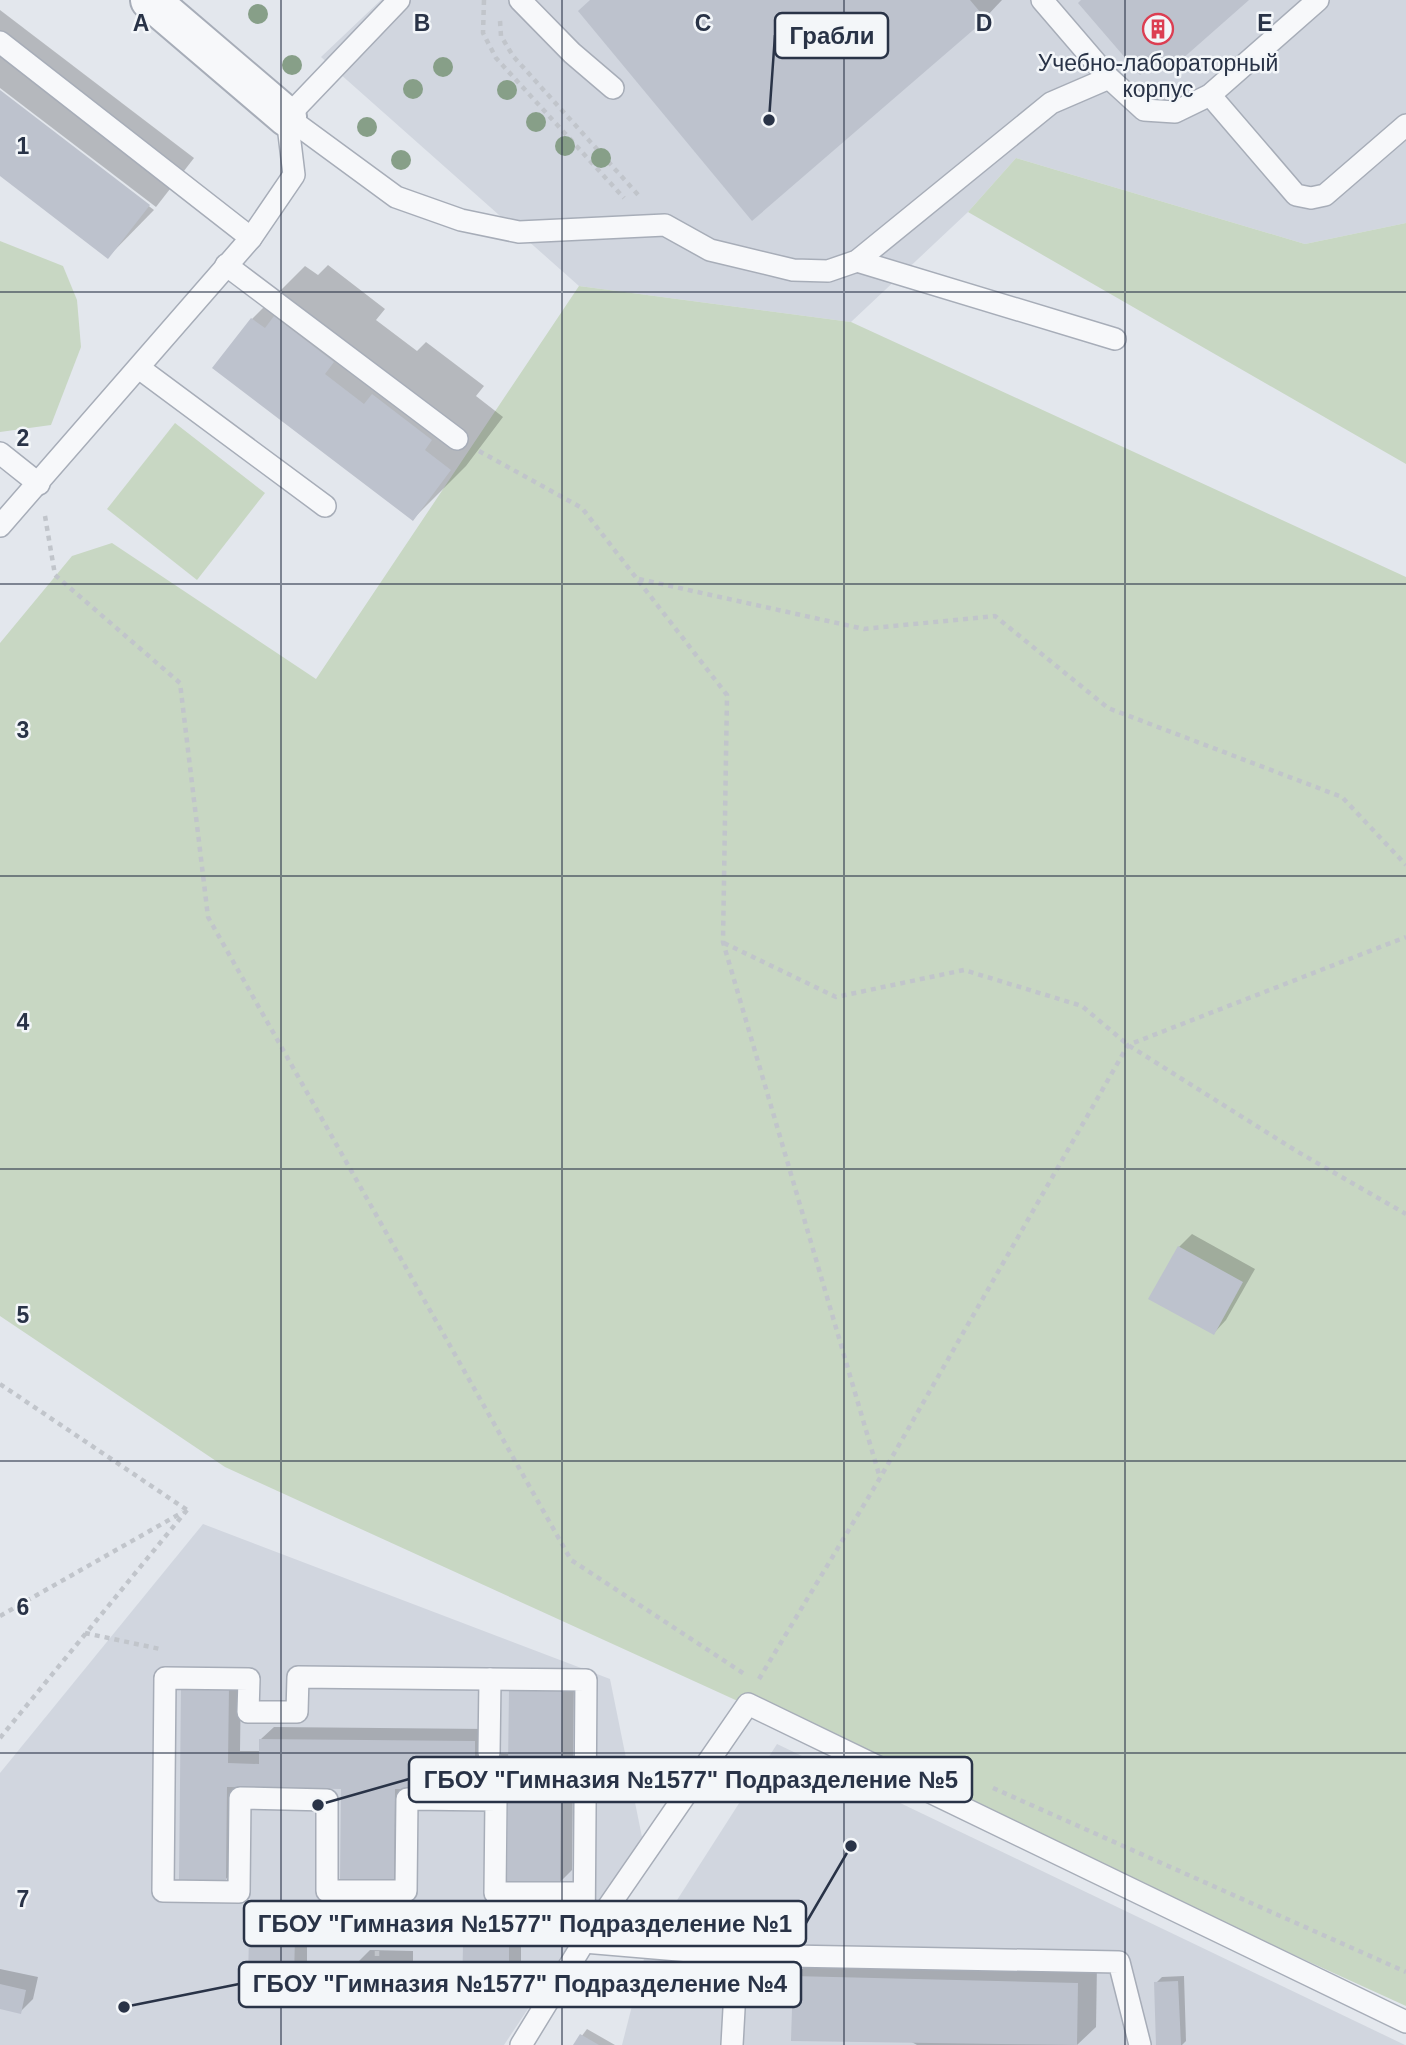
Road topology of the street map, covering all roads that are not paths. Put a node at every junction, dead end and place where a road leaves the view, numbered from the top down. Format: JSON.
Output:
{"nodes":[{"id":1,"x":150,"y":0,"type":"edge"},
{"id":2,"x":399,"y":0,"type":"edge"},
{"id":3,"x":520,"y":0,"type":"edge"},
{"id":4,"x":1042,"y":0,"type":"edge"},
{"id":5,"x":1318,"y":0,"type":"edge"},
{"id":6,"x":0,"y":42,"type":"edge"},
{"id":7,"x":1109,"y":78,"type":"junction"},
{"id":8,"x":614,"y":88,"type":"dead end"},
{"id":9,"x":1210,"y":95,"type":"junction"},
{"id":10,"x":287,"y":117,"type":"junction"},
{"id":11,"x":1406,"y":125,"type":"edge"},
{"id":12,"x":251,"y":238,"type":"junction"},
{"id":13,"x":857,"y":261,"type":"junction"},
{"id":14,"x":226,"y":265,"type":"junction"},
{"id":15,"x":1115,"y":338,"type":"dead end"},
{"id":16,"x":139,"y":368,"type":"junction"},
{"id":17,"x":457,"y":439,"type":"road end"},
{"id":18,"x":0,"y":453,"type":"edge"},
{"id":19,"x":39,"y":484,"type":"junction"},
{"id":20,"x":325,"y":506,"type":"dead end"},
{"id":21,"x":0,"y":526,"type":"edge"},
{"id":22,"x":490,"y":1679,"type":"junction"},
{"id":23,"x":489,"y":1753,"type":"dead end"},
{"id":24,"x":584,"y":1893,"type":"junction"},
{"id":25,"x":584,"y":1942,"type":"junction"},
{"id":26,"x":737,"y":1955,"type":"junction"},
{"id":27,"x":1406,"y":2022,"type":"edge"},
{"id":28,"x":521,"y":2045,"type":"edge"},
{"id":29,"x":732,"y":2045,"type":"edge"},
{"id":30,"x":1140,"y":2045,"type":"edge"}],
"edges":[{"from":1,"to":10,"type":"street"},
{"from":2,"to":10,"type":"lane"},
{"from":3,"to":8,"type":"lane"},
{"from":4,"to":7,"type":"lane"},
{"from":5,"to":9,"type":"lane"},
{"from":6,"to":12,"type":"lane"},
{"from":7,"to":9,"type":"lane"},
{"from":7,"to":13,"type":"lane"},
{"from":9,"to":11,"type":"lane"},
{"from":10,"to":12,"type":"lane"},
{"from":10,"to":13,"type":"lane"},
{"from":12,"to":14,"type":"lane"},
{"from":13,"to":15,"type":"lane"},
{"from":14,"to":16,"type":"lane"},
{"from":14,"to":17,"type":"lane"},
{"from":16,"to":19,"type":"lane"},
{"from":16,"to":20,"type":"lane"},
{"from":18,"to":19,"type":"lane"},
{"from":19,"to":21,"type":"lane"},
{"from":22,"to":23,"type":"lane"},
{"from":22,"to":24,"type":"lane"},
{"from":22,"to":24,"type":"lane"},
{"from":24,"to":25,"type":"lane"},
{"from":25,"to":26,"type":"lane"},
{"from":25,"to":27,"type":"lane"},
{"from":25,"to":28,"type":"lane"},
{"from":26,"to":29,"type":"lane"},
{"from":26,"to":30,"type":"lane"}]}
